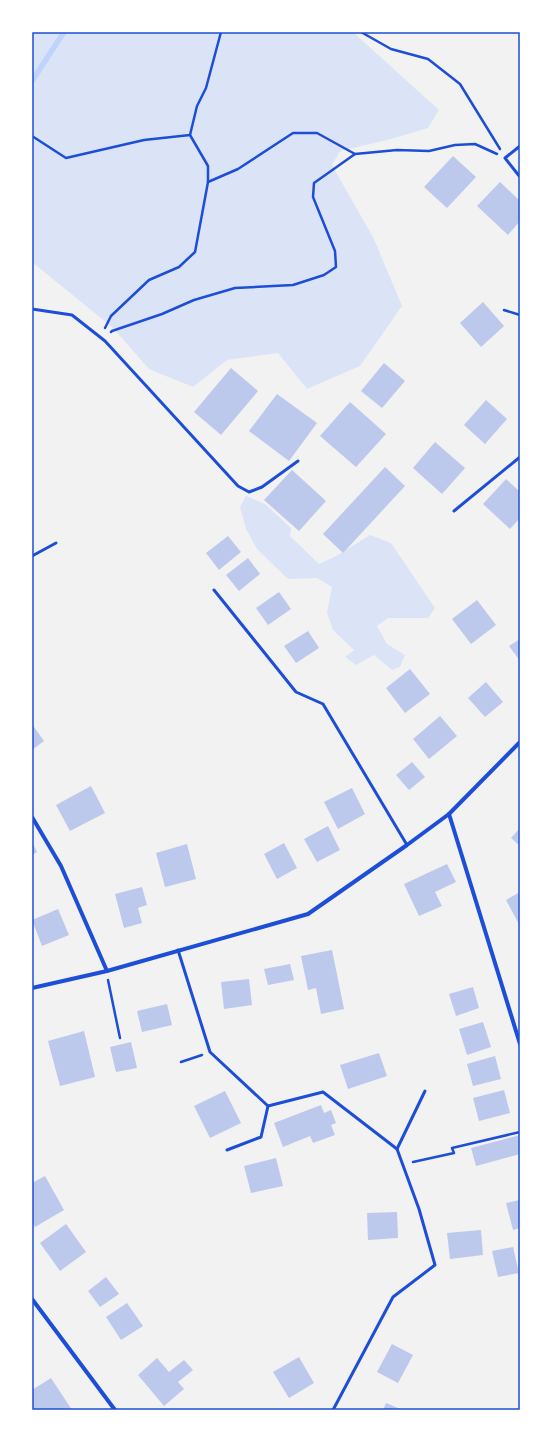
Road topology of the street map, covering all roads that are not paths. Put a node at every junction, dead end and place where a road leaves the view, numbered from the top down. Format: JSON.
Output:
{"nodes":[{"id":1,"x":520,"y":146,"type":"edge"},
{"id":2,"x":520,"y":176,"type":"edge"},
{"id":3,"x":32,"y":309,"type":"edge"},
{"id":4,"x":520,"y":457,"type":"edge"},
{"id":5,"x":298,"y":461,"type":"dead end"},
{"id":6,"x":454,"y":511,"type":"dead end"},
{"id":7,"x":56,"y":543,"type":"dead end"},
{"id":8,"x":32,"y":556,"type":"edge"},
{"id":9,"x":214,"y":590,"type":"dead end"},
{"id":10,"x":520,"y":742,"type":"edge"},
{"id":11,"x":449,"y":814,"type":"junction"},
{"id":12,"x":32,"y":817,"type":"edge"},
{"id":13,"x":407,"y":845,"type":"junction"},
{"id":14,"x":178,"y":950,"type":"junction"},
{"id":15,"x":107,"y":971,"type":"junction"},
{"id":16,"x":32,"y":988,"type":"edge"},
{"id":17,"x":520,"y":1044,"type":"edge"},
{"id":18,"x":424,"y":1091,"type":"dead end"},
{"id":19,"x":268,"y":1106,"type":"junction"},
{"id":20,"x":397,"y":1149,"type":"junction"},
{"id":21,"x":228,"y":1150,"type":"dead end"},
{"id":22,"x":32,"y":1299,"type":"edge"},
{"id":23,"x":115,"y":1410,"type":"edge"},
{"id":24,"x":333,"y":1410,"type":"edge"}],
"edges":[{"from":1,"to":2,"type":"lane"},
{"from":3,"to":5,"type":"lane"},
{"from":4,"to":6,"type":"lane"},
{"from":7,"to":8,"type":"lane"},
{"from":9,"to":13,"type":"lane"},
{"from":10,"to":11,"type":"street"},
{"from":11,"to":13,"type":"street"},
{"from":11,"to":17,"type":"street"},
{"from":12,"to":15,"type":"street"},
{"from":13,"to":14,"type":"street"},
{"from":14,"to":15,"type":"street"},
{"from":14,"to":19,"type":"lane"},
{"from":15,"to":16,"type":"street"},
{"from":18,"to":20,"type":"lane"},
{"from":19,"to":20,"type":"lane"},
{"from":19,"to":21,"type":"lane"},
{"from":20,"to":24,"type":"lane"},
{"from":22,"to":23,"type":"street"}]}
